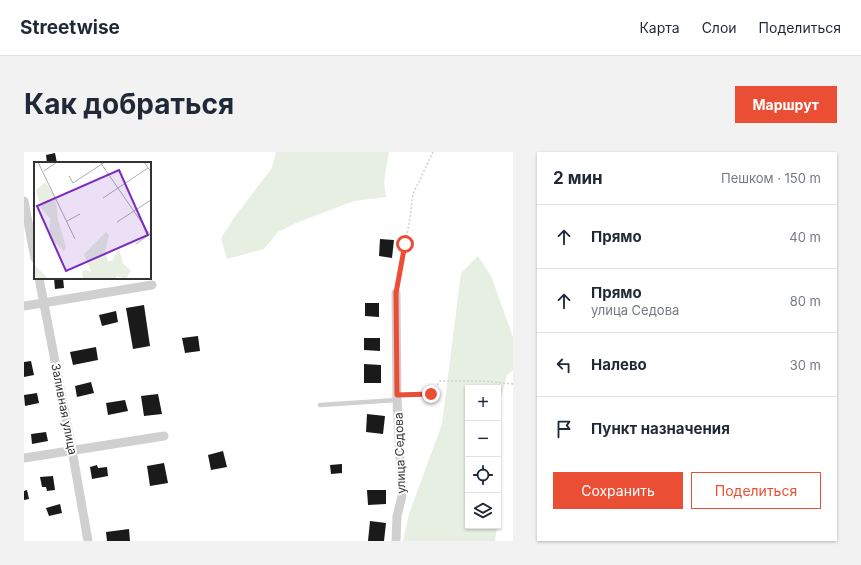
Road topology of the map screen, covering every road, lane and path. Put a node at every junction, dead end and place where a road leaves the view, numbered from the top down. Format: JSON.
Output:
{"nodes":[{"id":1,"x":434,"y":152,"type":"edge"},
{"id":2,"x":24,"y":201,"type":"edge"},
{"id":3,"x":34,"y":253,"type":"edge"},
{"id":4,"x":39,"y":279,"type":"edge"},
{"id":5,"x":152,"y":285,"type":"dead end"},
{"id":6,"x":396,"y":293,"type":"joint"},
{"id":7,"x":44,"y":303,"type":"junction"},
{"id":8,"x":24,"y":306,"type":"edge"},
{"id":9,"x":513,"y":384,"type":"edge"},
{"id":10,"x":397,"y":398,"type":"junction"},
{"id":11,"x":320,"y":405,"type":"dead end"},
{"id":12,"x":164,"y":436,"type":"dead end"},
{"id":13,"x":72,"y":450,"type":"junction"},
{"id":14,"x":24,"y":458,"type":"edge"},
{"id":15,"x":88,"y":541,"type":"edge"},
{"id":16,"x":396,"y":541,"type":"edge"}],
"edges":[{"from":1,"to":6,"type":"path"},
{"from":2,"to":3,"type":"street"},
{"from":4,"to":7,"type":"street","name":"Заливная улица"},
{"from":5,"to":7,"type":"street"},
{"from":6,"to":10,"type":"street","name":"улица Седова"},
{"from":7,"to":8,"type":"street"},
{"from":7,"to":13,"type":"street","name":"Заливная улица"},
{"from":9,"to":10,"type":"path"},
{"from":10,"to":11,"type":"lane"},
{"from":10,"to":16,"type":"street","name":"улица Седова"},
{"from":12,"to":13,"type":"street"},
{"from":13,"to":14,"type":"street"},
{"from":13,"to":15,"type":"street","name":"Заливная улица"}]}
